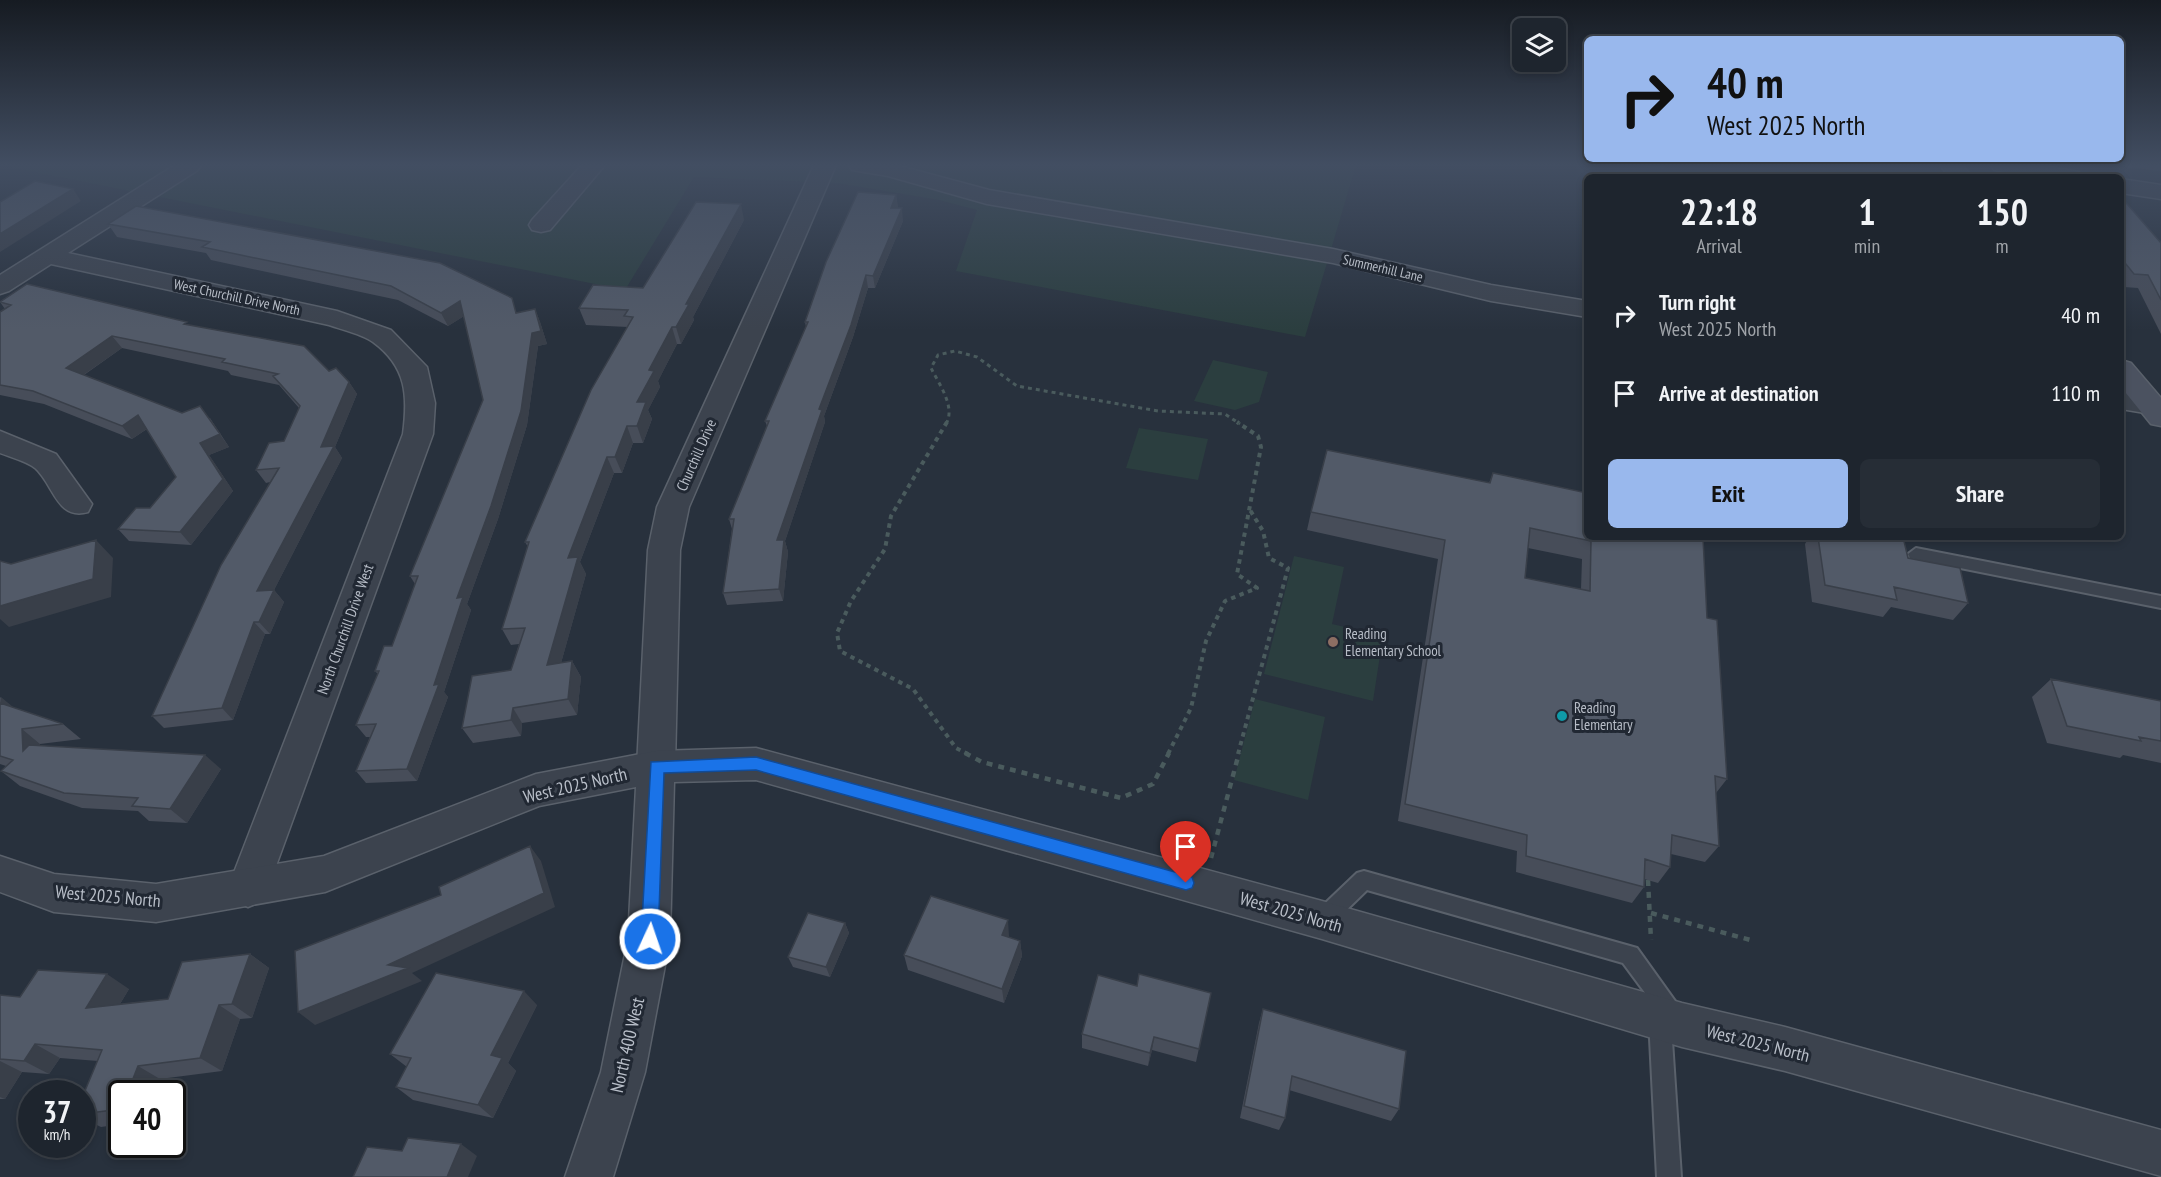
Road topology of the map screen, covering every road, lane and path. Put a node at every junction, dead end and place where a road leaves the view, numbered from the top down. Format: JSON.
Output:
{"nodes":[{"id":1,"x":104,"y":220,"type":"edge"},
{"id":2,"x":545,"y":220,"type":"edge"},
{"id":3,"x":801,"y":220,"type":"edge"},
{"id":4,"x":1121,"y":220,"type":"edge"},
{"id":5,"x":541,"y":225,"type":"dead end"},
{"id":6,"x":47,"y":256,"type":"junction"},
{"id":7,"x":0,"y":286,"type":"edge"},
{"id":8,"x":1584,"y":308,"type":"edge"},
{"id":9,"x":413,"y":367,"type":"joint"},
{"id":10,"x":2124,"y":373,"type":"edge"},
{"id":11,"x":2124,"y":401,"type":"edge"},
{"id":12,"x":2156,"y":411,"type":"edge"},
{"id":13,"x":0,"y":441,"type":"edge"},
{"id":14,"x":77,"y":504,"type":"dead end"},
{"id":15,"x":1249,"y":509,"type":"junction"},
{"id":16,"x":1916,"y":554,"type":"dead end"},
{"id":17,"x":2161,"y":602,"type":"edge"},
{"id":18,"x":656,"y":767,"type":"junction"},
{"id":19,"x":1211,"y":860,"type":"dead end"},
{"id":20,"x":0,"y":874,"type":"edge"},
{"id":21,"x":1648,"y":880,"type":"edge"},
{"id":22,"x":248,"y":888,"type":"junction"},
{"id":23,"x":1651,"y":913,"type":"junction"},
{"id":24,"x":1322,"y":920,"type":"junction"},
{"id":25,"x":1754,"y":941,"type":"dead end"},
{"id":26,"x":1651,"y":944,"type":"dead end"},
{"id":27,"x":1671,"y":1021,"type":"junction"},
{"id":28,"x":2161,"y":1154,"type":"edge"},
{"id":29,"x":589,"y":1177,"type":"edge"},
{"id":30,"x":1670,"y":1177,"type":"edge"}],
"edges":[{"from":1,"to":6,"type":"street"},
{"from":2,"to":5,"type":"street"},
{"from":3,"to":18,"type":"street","name":"Churchill Drive"},
{"from":4,"to":8,"type":"street","name":"Summerhill Lane"},
{"from":6,"to":7,"type":"street"},
{"from":6,"to":9,"type":"street","name":"West Churchill Drive North"},
{"from":9,"to":22,"type":"street","name":"North Churchill Drive West"},
{"from":10,"to":12,"type":"main road"},
{"from":11,"to":12,"type":"street"},
{"from":13,"to":14,"type":"street"},
{"from":15,"to":15,"type":"path"},
{"from":15,"to":19,"type":"path"},
{"from":16,"to":17,"type":"lane"},
{"from":18,"to":22,"type":"street","name":"West 2025 North"},
{"from":18,"to":24,"type":"street","name":"West 2025 North"},
{"from":18,"to":29,"type":"street","name":"North 400 West"},
{"from":20,"to":22,"type":"street","name":"West 2025 North"},
{"from":21,"to":23,"type":"path"},
{"from":23,"to":25,"type":"path"},
{"from":23,"to":26,"type":"path"},
{"from":24,"to":27,"type":"street","name":"West 2025 North"},
{"from":24,"to":27,"type":"lane"},
{"from":27,"to":28,"type":"street","name":"West 2025 North"},
{"from":27,"to":30,"type":"lane"}]}
